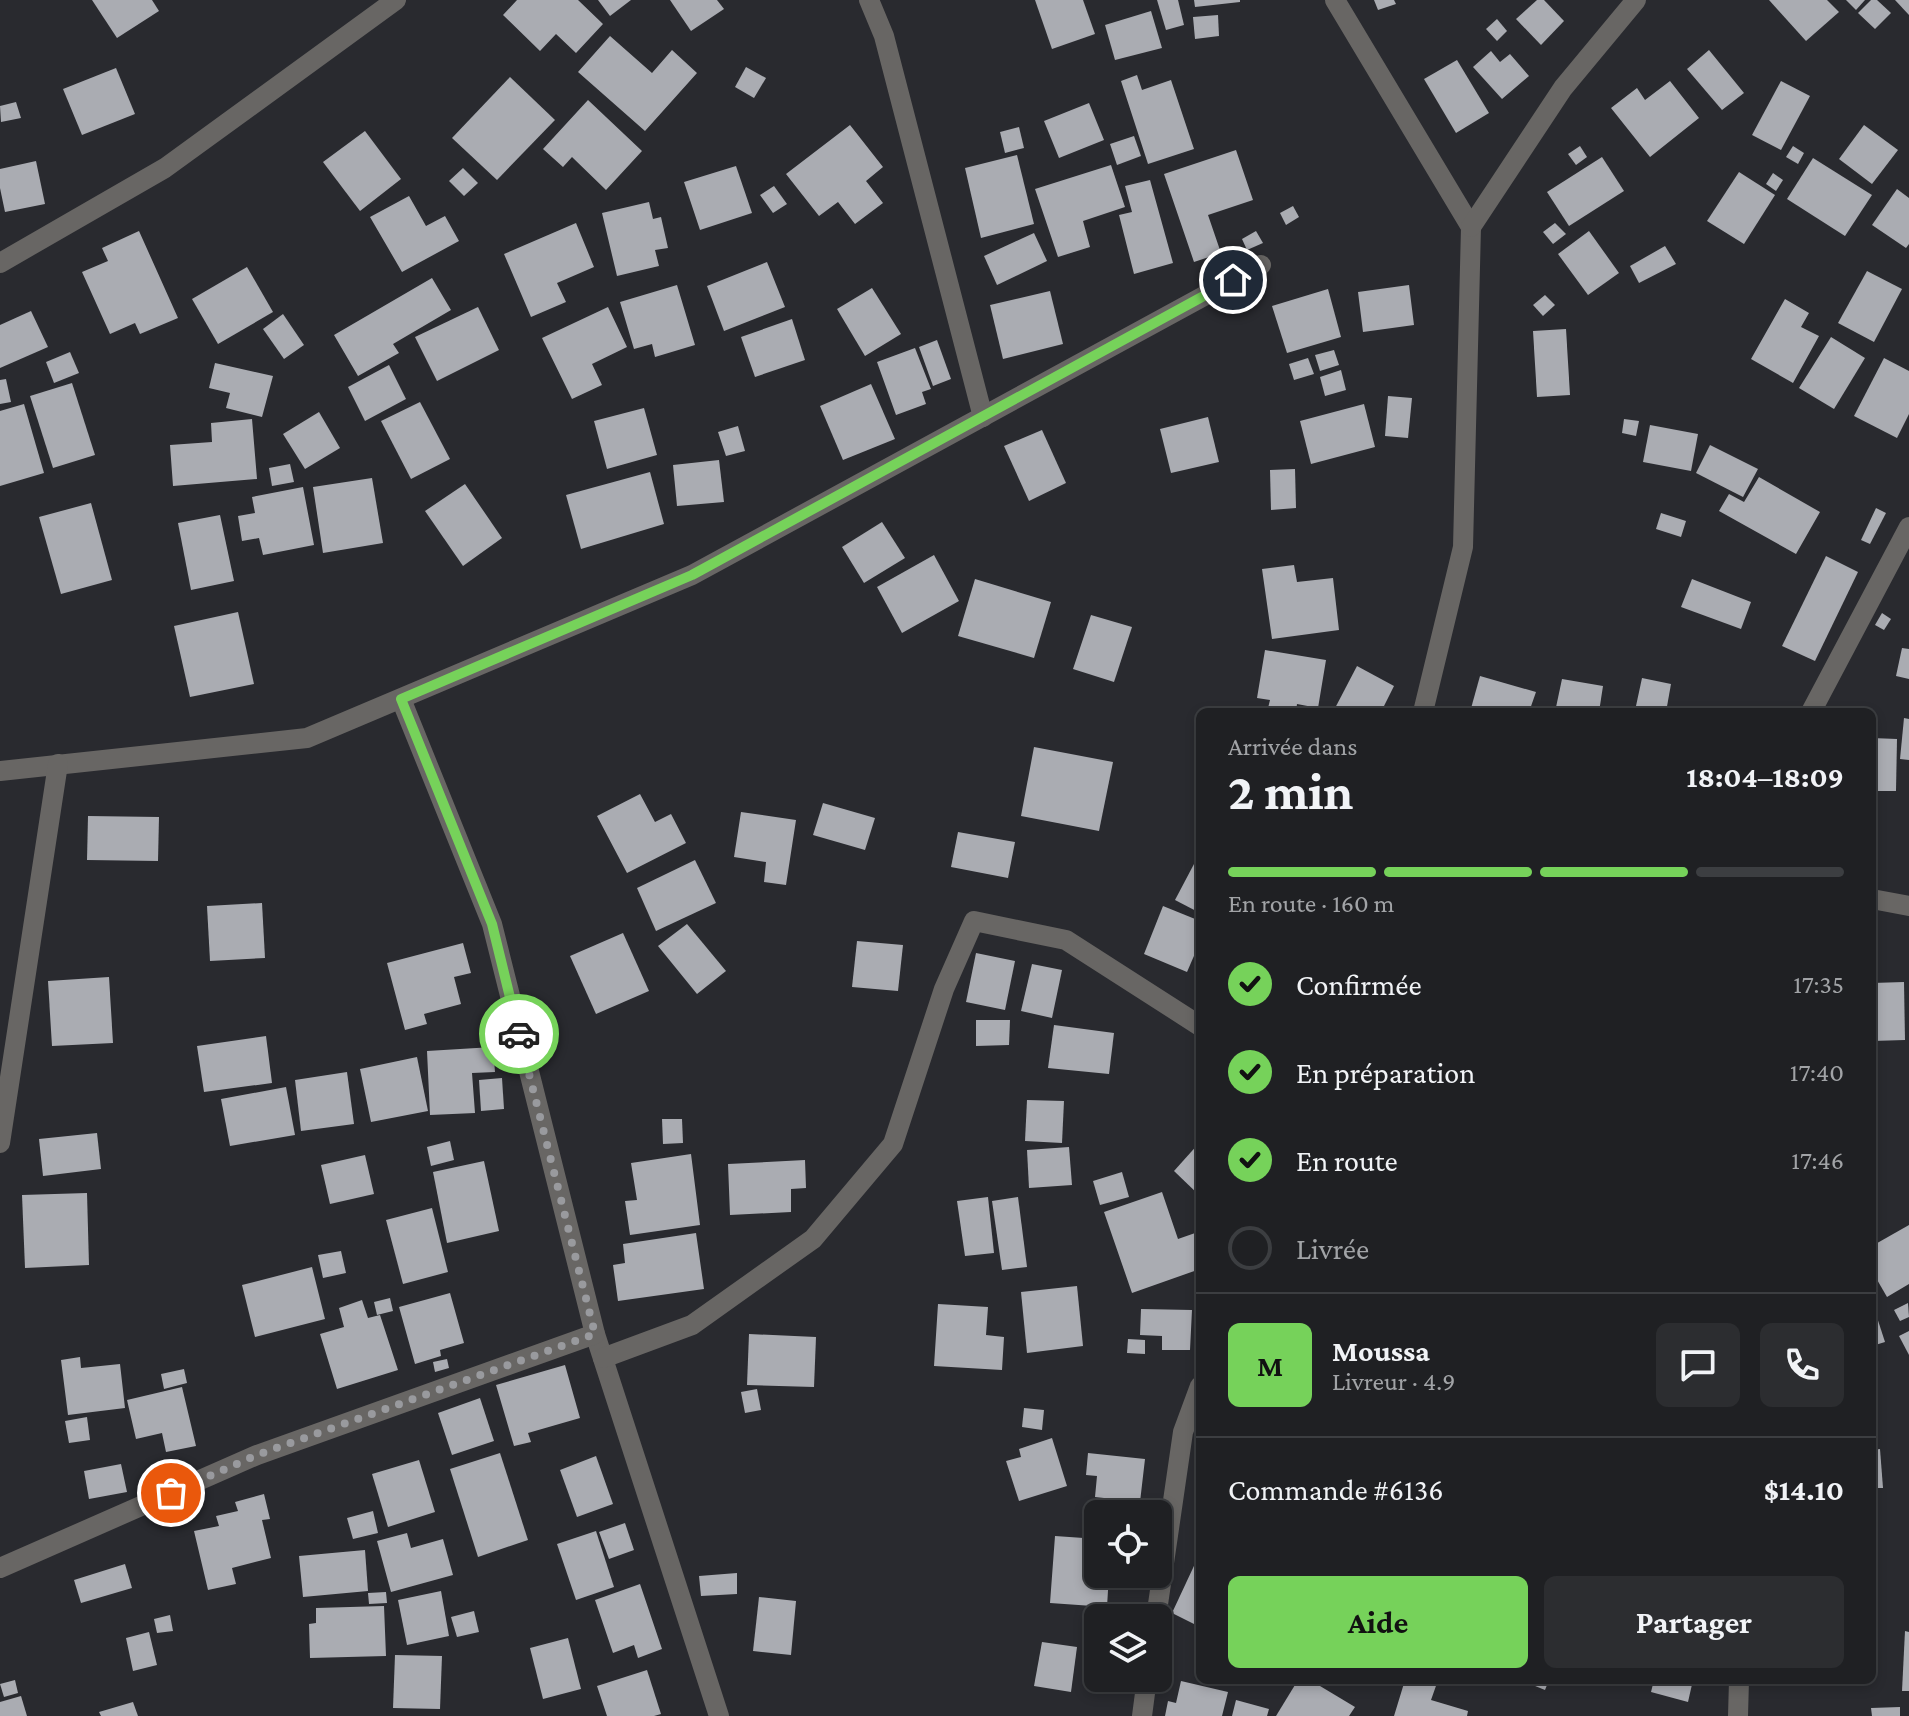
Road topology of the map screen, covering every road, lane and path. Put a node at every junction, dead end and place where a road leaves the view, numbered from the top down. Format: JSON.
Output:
{"nodes":[{"id":1,"x":396,"y":0,"type":"edge"},
{"id":2,"x":869,"y":0,"type":"edge"},
{"id":3,"x":1335,"y":0,"type":"edge"},
{"id":4,"x":1636,"y":0,"type":"edge"},
{"id":5,"x":1471,"y":227,"type":"junction"},
{"id":6,"x":0,"y":263,"type":"edge"},
{"id":7,"x":1261,"y":265,"type":"dead end"},
{"id":8,"x":983,"y":417,"type":"junction"},
{"id":9,"x":1909,"y":527,"type":"edge"},
{"id":10,"x":401,"y":699,"type":"junction"},
{"id":11,"x":1424,"y":708,"type":"edge"},
{"id":12,"x":1813,"y":708,"type":"edge"},
{"id":13,"x":58,"y":764,"type":"junction"},
{"id":14,"x":0,"y":771,"type":"edge"},
{"id":15,"x":1876,"y":900,"type":"edge"},
{"id":16,"x":1909,"y":906,"type":"edge"},
{"id":17,"x":1196,"y":1023,"type":"edge"},
{"id":18,"x":0,"y":1143,"type":"edge"},
{"id":19,"x":595,"y":1334,"type":"junction"},
{"id":20,"x":603,"y":1358,"type":"junction"},
{"id":21,"x":1196,"y":1397,"type":"edge"},
{"id":22,"x":0,"y":1568,"type":"edge"},
{"id":23,"x":1158,"y":1604,"type":"edge"},
{"id":24,"x":1739,"y":1684,"type":"edge"},
{"id":25,"x":1145,"y":1692,"type":"edge"},
{"id":26,"x":719,"y":1716,"type":"edge"},
{"id":27,"x":1142,"y":1716,"type":"edge"},
{"id":28,"x":1738,"y":1716,"type":"edge"}],
"edges":[{"from":1,"to":6,"type":"street"},
{"from":2,"to":8,"type":"street"},
{"from":3,"to":5,"type":"street"},
{"from":4,"to":5,"type":"street"},
{"from":5,"to":11,"type":"street"},
{"from":7,"to":8,"type":"street"},
{"from":8,"to":10,"type":"street"},
{"from":9,"to":12,"type":"street"},
{"from":10,"to":13,"type":"street"},
{"from":10,"to":19,"type":"street"},
{"from":13,"to":14,"type":"street"},
{"from":13,"to":18,"type":"street"},
{"from":15,"to":16,"type":"street"},
{"from":17,"to":20,"type":"street"},
{"from":19,"to":20,"type":"street"},
{"from":19,"to":22,"type":"street"},
{"from":20,"to":26,"type":"street"},
{"from":21,"to":23,"type":"street"},
{"from":24,"to":28,"type":"street"},
{"from":25,"to":27,"type":"street"}]}
